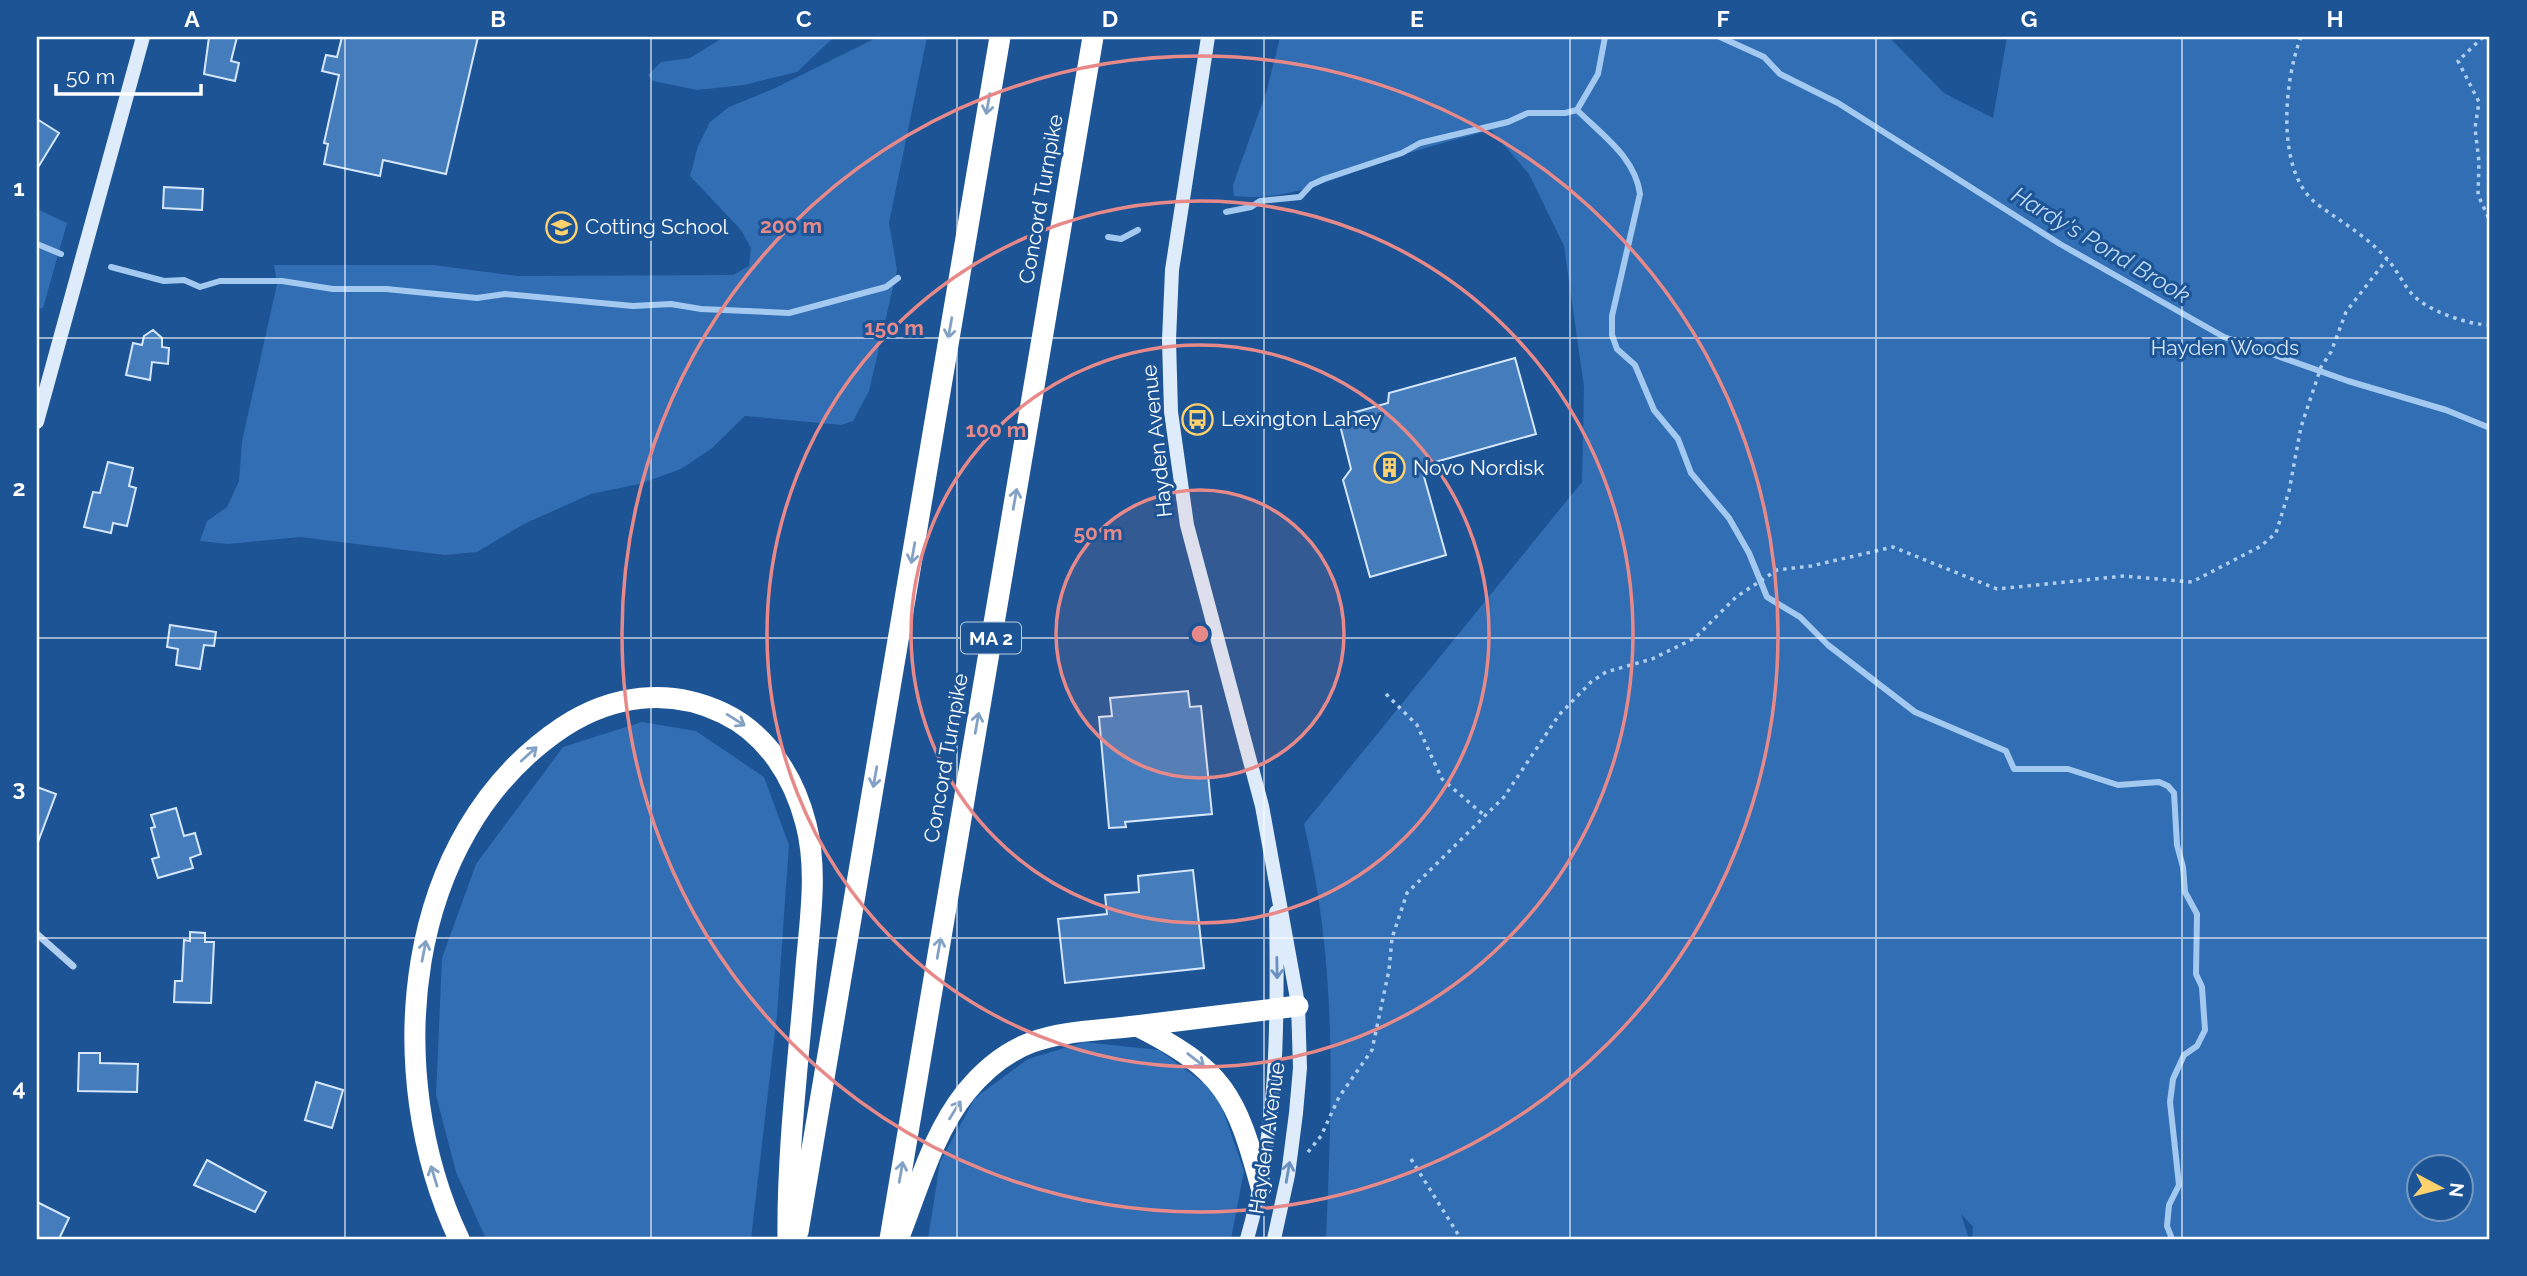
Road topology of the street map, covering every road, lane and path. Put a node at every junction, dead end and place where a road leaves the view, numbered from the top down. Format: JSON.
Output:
{"nodes":[{"id":1,"x":143,"y":37,"type":"edge"},
{"id":2,"x":1000,"y":37,"type":"edge"},
{"id":3,"x":1093,"y":37,"type":"edge"},
{"id":4,"x":1208,"y":37,"type":"edge"},
{"id":5,"x":2301,"y":37,"type":"edge"},
{"id":6,"x":2483,"y":37,"type":"edge"},
{"id":7,"x":2490,"y":221,"type":"edge"},
{"id":8,"x":2387,"y":259,"type":"junction"},
{"id":9,"x":2490,"y":325,"type":"edge"},
{"id":10,"x":37,"y":422,"type":"edge"},
{"id":11,"x":1386,"y":694,"type":"dead end"},
{"id":12,"x":1485,"y":816,"type":"junction"},
{"id":13,"x":1275,"y":876,"type":"junction"},
{"id":14,"x":37,"y":934,"type":"edge"},
{"id":15,"x":73,"y":966,"type":"dead end"},
{"id":16,"x":1288,"y":1007,"type":"junction"},
{"id":17,"x":1137,"y":1026,"type":"junction"},
{"id":18,"x":1306,"y":1154,"type":"dead end"},
{"id":19,"x":1412,"y":1159,"type":"dead end"},
{"id":20,"x":1261,"y":1187,"type":"junction"},
{"id":21,"x":459,"y":1239,"type":"edge"},
{"id":22,"x":788,"y":1239,"type":"edge"},
{"id":23,"x":797,"y":1239,"type":"edge"},
{"id":24,"x":890,"y":1239,"type":"edge"},
{"id":25,"x":899,"y":1239,"type":"edge"},
{"id":26,"x":1247,"y":1239,"type":"edge"},
{"id":27,"x":1274,"y":1239,"type":"edge"},
{"id":28,"x":1461,"y":1239,"type":"edge"}],
"edges":[{"from":1,"to":10,"type":"street"},
{"from":2,"to":23,"type":"highway","one_way":true},
{"from":24,"to":3,"type":"highway","name":"Concord Turnpike","number":"MA 2","one_way":true},
{"from":4,"to":13,"type":"street","name":"Hayden Avenue"},
{"from":5,"to":8,"type":"path"},
{"from":6,"to":7,"type":"path"},
{"from":8,"to":9,"type":"path"},
{"from":8,"to":12,"type":"path"},
{"from":11,"to":12,"type":"path"},
{"from":12,"to":18,"type":"path"},
{"from":13,"to":16,"type":"street","name":"Hayden Avenue","one_way":true},
{"from":13,"to":16,"type":"street","name":"Hayden Avenue"},
{"from":14,"to":15,"type":"street"},
{"from":16,"to":17,"type":"highway"},
{"from":16,"to":20,"type":"street","name":"Hayden Avenue"},
{"from":27,"to":16,"type":"street","name":"Hayden Avenue","one_way":true},
{"from":17,"to":20,"type":"highway","one_way":true},
{"from":25,"to":17,"type":"highway","one_way":true},
{"from":19,"to":28,"type":"path"},
{"from":20,"to":26,"type":"street","name":"Hayden Avenue"},
{"from":21,"to":22,"type":"highway","one_way":true}]}
